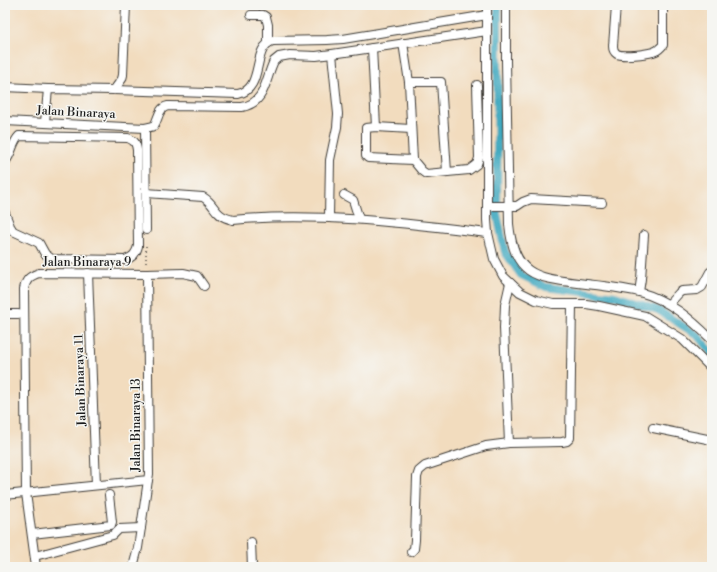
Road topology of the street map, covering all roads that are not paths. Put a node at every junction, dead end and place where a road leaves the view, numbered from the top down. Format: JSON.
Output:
{"nodes":[{"id":1,"x":126,"y":5,"type":"edge"},
{"id":2,"x":487,"y":5,"type":"edge"},
{"id":3,"x":506,"y":5,"type":"edge"},
{"id":4,"x":616,"y":5,"type":"edge"},
{"id":5,"x":664,"y":5,"type":"edge"},
{"id":6,"x":251,"y":15,"type":"dead end"},
{"id":7,"x":487,"y":15,"type":"junction"},
{"id":8,"x":487,"y":31,"type":"junction"},
{"id":9,"x":268,"y":42,"type":"junction"},
{"id":10,"x":403,"y":43,"type":"junction"},
{"id":11,"x":372,"y":48,"type":"junction"},
{"id":12,"x":332,"y":54,"type":"junction"},
{"id":13,"x":409,"y":82,"type":"junction"},
{"id":14,"x":477,"y":85,"type":"dead end"},
{"id":15,"x":5,"y":87,"type":"edge"},
{"id":16,"x":48,"y":89,"type":"junction"},
{"id":17,"x":114,"y":90,"type":"junction"},
{"id":18,"x":5,"y":121,"type":"edge"},
{"id":19,"x":45,"y":122,"type":"junction"},
{"id":20,"x":376,"y":127,"type":"junction"},
{"id":21,"x":145,"y":128,"type":"junction"},
{"id":22,"x":411,"y":129,"type":"junction"},
{"id":23,"x":413,"y":160,"type":"junction"},
{"id":24,"x":5,"y":162,"type":"edge"},
{"id":25,"x":447,"y":172,"type":"junction"},
{"id":26,"x":146,"y":193,"type":"junction"},
{"id":27,"x":344,"y":195,"type":"dead end"},
{"id":28,"x":602,"y":203,"type":"dead end"},
{"id":29,"x":489,"y":206,"type":"junction"},
{"id":30,"x":507,"y":206,"type":"junction"},
{"id":31,"x":5,"y":213,"type":"edge"},
{"id":32,"x":329,"y":217,"type":"junction"},
{"id":33,"x":359,"y":219,"type":"junction"},
{"id":34,"x":146,"y":230,"type":"dead end"},
{"id":35,"x":488,"y":233,"type":"junction"},
{"id":36,"x":644,"y":235,"type":"dead end"},
{"id":37,"x":712,"y":271,"type":"edge"},
{"id":38,"x":88,"y":273,"type":"junction"},
{"id":39,"x":146,"y":274,"type":"junction"},
{"id":40,"x":510,"y":283,"type":"junction"},
{"id":41,"x":204,"y":286,"type":"dead end"},
{"id":42,"x":639,"y":292,"type":"junction"},
{"id":43,"x":572,"y":304,"type":"junction"},
{"id":44,"x":669,"y":304,"type":"junction"},
{"id":45,"x":5,"y":314,"type":"edge"},
{"id":46,"x":18,"y":314,"type":"dead end"},
{"id":47,"x":712,"y":340,"type":"edge"},
{"id":48,"x":712,"y":369,"type":"edge"},
{"id":49,"x":653,"y":428,"type":"dead end"},
{"id":50,"x":712,"y":440,"type":"edge"},
{"id":51,"x":509,"y":443,"type":"junction"},
{"id":52,"x":148,"y":480,"type":"junction"},
{"id":53,"x":96,"y":485,"type":"junction"},
{"id":54,"x":26,"y":493,"type":"junction"},
{"id":55,"x":5,"y":495,"type":"edge"},
{"id":56,"x":109,"y":495,"type":"dead end"},
{"id":57,"x":111,"y":525,"type":"junction"},
{"id":58,"x":141,"y":528,"type":"junction"},
{"id":59,"x":119,"y":529,"type":"junction"},
{"id":60,"x":32,"y":534,"type":"junction"},
{"id":61,"x":251,"y":542,"type":"dead end"},
{"id":62,"x":411,"y":552,"type":"dead end"},
{"id":63,"x":35,"y":556,"type":"junction"},
{"id":64,"x":36,"y":567,"type":"edge"},
{"id":65,"x":133,"y":567,"type":"edge"},
{"id":66,"x":252,"y":567,"type":"edge"}],
"edges":[{"from":1,"to":17,"type":"street"},
{"from":2,"to":7,"type":"street"},
{"from":3,"to":30,"type":"street"},
{"from":4,"to":5,"type":"street"},
{"from":6,"to":9,"type":"street"},
{"from":7,"to":8,"type":"street"},
{"from":7,"to":9,"type":"street"},
{"from":8,"to":10,"type":"street"},
{"from":8,"to":29,"type":"street"},
{"from":9,"to":17,"type":"street"},
{"from":10,"to":11,"type":"street"},
{"from":10,"to":13,"type":"street"},
{"from":11,"to":12,"type":"street"},
{"from":11,"to":20,"type":"street"},
{"from":12,"to":21,"type":"street"},
{"from":12,"to":32,"type":"street"},
{"from":13,"to":22,"type":"street"},
{"from":13,"to":25,"type":"street"},
{"from":14,"to":25,"type":"street"},
{"from":15,"to":16,"type":"street"},
{"from":16,"to":17,"type":"street"},
{"from":16,"to":19,"type":"street"},
{"from":18,"to":19,"type":"street","name":"Jalan Binaraya"},
{"from":19,"to":21,"type":"street","name":"Jalan Binaraya"},
{"from":20,"to":22,"type":"street"},
{"from":20,"to":23,"type":"street"},
{"from":21,"to":26,"type":"street"},
{"from":22,"to":23,"type":"street"},
{"from":23,"to":25,"type":"street"},
{"from":24,"to":31,"type":"street"},
{"from":26,"to":32,"type":"street"},
{"from":26,"to":34,"type":"street"},
{"from":27,"to":33,"type":"street"},
{"from":28,"to":30,"type":"street"},
{"from":29,"to":30,"type":"street"},
{"from":29,"to":35,"type":"street"},
{"from":30,"to":42,"type":"street"},
{"from":32,"to":33,"type":"street"},
{"from":33,"to":35,"type":"street"},
{"from":35,"to":40,"type":"street"},
{"from":36,"to":42,"type":"street"},
{"from":37,"to":44,"type":"street"},
{"from":38,"to":39,"type":"street","name":"Jalan Binaraya 9"},
{"from":38,"to":53,"type":"street","name":"Jalan Binaraya 11"},
{"from":38,"to":54,"type":"street","name":"Jalan Binaraya 9"},
{"from":39,"to":41,"type":"street","name":"Jalan Binaraya 9"},
{"from":39,"to":52,"type":"street","name":"Jalan Binaraya 13"},
{"from":40,"to":43,"type":"street"},
{"from":40,"to":51,"type":"street"},
{"from":42,"to":44,"type":"street"},
{"from":43,"to":48,"type":"street"},
{"from":43,"to":51,"type":"street"},
{"from":44,"to":47,"type":"street"},
{"from":45,"to":46,"type":"street"},
{"from":49,"to":50,"type":"street"},
{"from":51,"to":62,"type":"street"},
{"from":52,"to":53,"type":"street","name":"Jalan Binaraya 13"},
{"from":52,"to":58,"type":"street"},
{"from":53,"to":54,"type":"street","name":"Jalan Binaraya 13"},
{"from":54,"to":55,"type":"street","name":"Jalan Binaraya 13"},
{"from":54,"to":60,"type":"street","name":"Jalan Binaraya 9"},
{"from":56,"to":57,"type":"street"},
{"from":57,"to":59,"type":"street"},
{"from":57,"to":60,"type":"street"},
{"from":58,"to":59,"type":"street"},
{"from":58,"to":65,"type":"street"},
{"from":59,"to":63,"type":"street"},
{"from":60,"to":63,"type":"street","name":"Jalan Binaraya 9"},
{"from":61,"to":66,"type":"street"},
{"from":63,"to":64,"type":"street","name":"Jalan Binaraya 9"}]}
